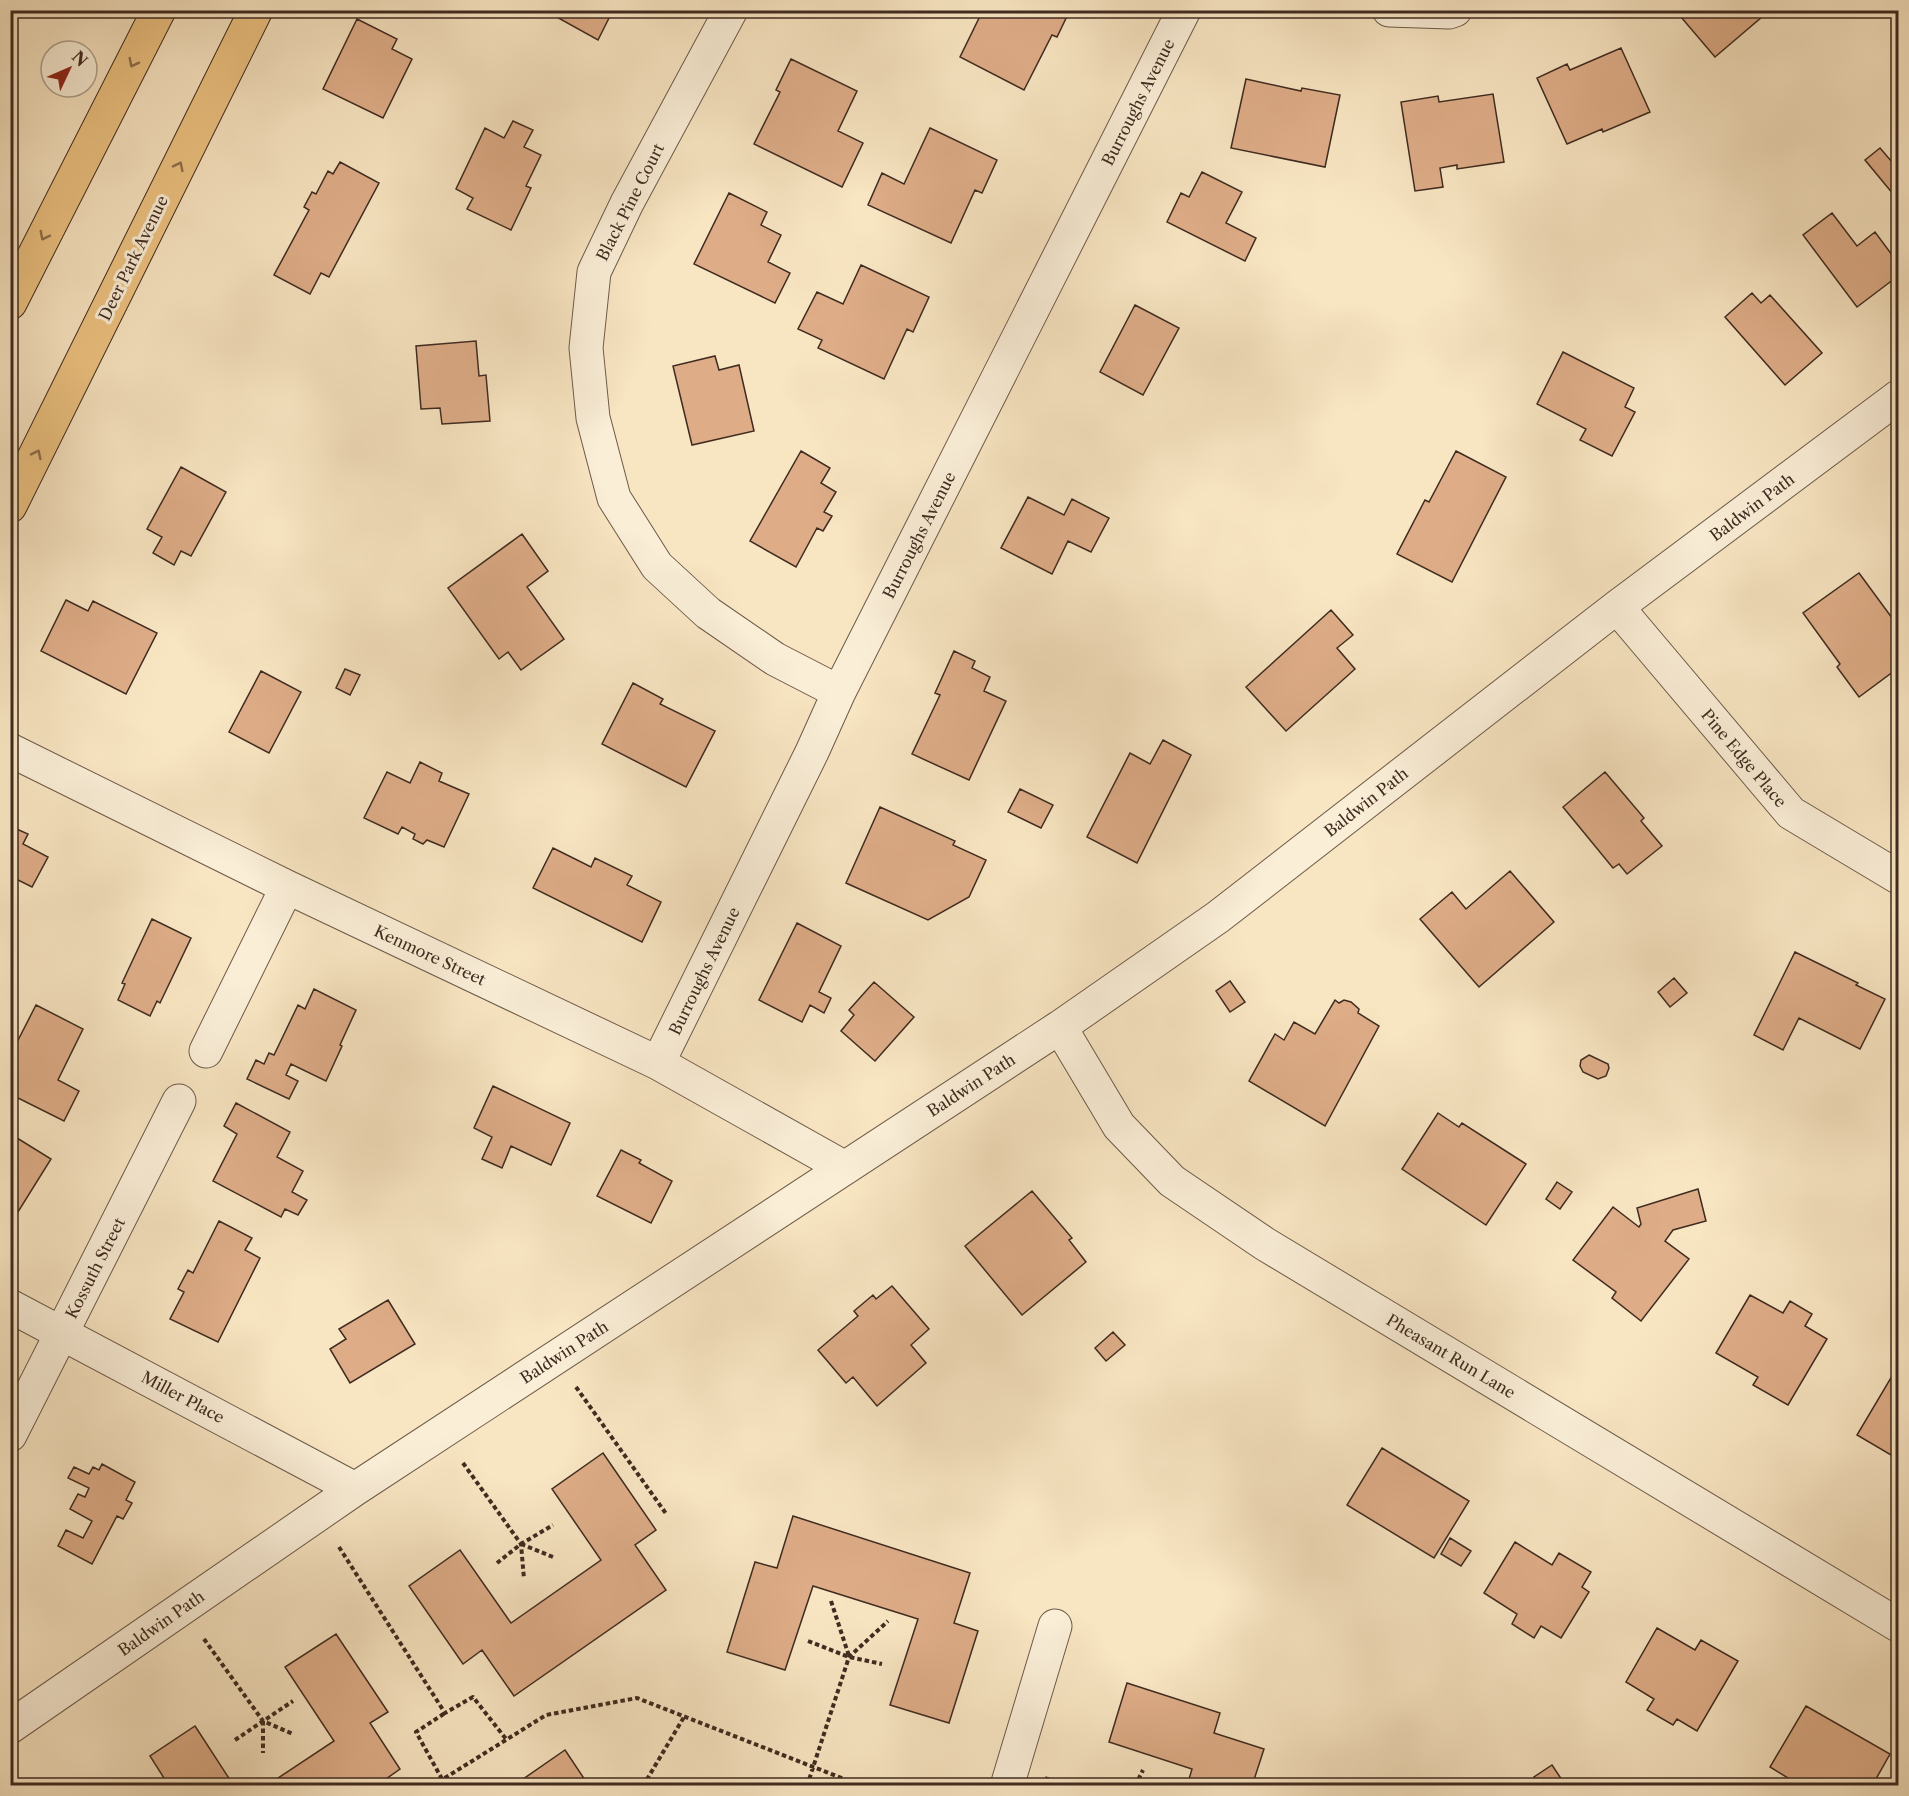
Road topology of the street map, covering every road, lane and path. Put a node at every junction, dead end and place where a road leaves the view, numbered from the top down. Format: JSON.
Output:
{"nodes":[{"id":1,"x":159,"y":10,"type":"edge"},
{"id":2,"x":256,"y":10,"type":"edge"},
{"id":3,"x":731,"y":10,"type":"edge"},
{"id":4,"x":1184,"y":10,"type":"edge"},
{"id":5,"x":1389,"y":10,"type":"edge"},
{"id":6,"x":1455,"y":10,"type":"edge"},
{"id":7,"x":13,"y":293,"type":"edge"},
{"id":8,"x":1899,"y":397,"type":"edge"},
{"id":9,"x":10,"y":506,"type":"edge"},
{"id":10,"x":1617,"y":607,"type":"junction"},
{"id":11,"x":839,"y":692,"type":"junction"},
{"id":12,"x":10,"y":750,"type":"edge"},
{"id":13,"x":1899,"y":877,"type":"edge"},
{"id":14,"x":287,"y":887,"type":"junction"},
{"id":15,"x":1060,"y":1027,"type":"junction"},
{"id":16,"x":206,"y":1051,"type":"dead end"},
{"id":17,"x":658,"y":1063,"type":"junction"},
{"id":18,"x":179,"y":1101,"type":"dead end"},
{"id":19,"x":845,"y":1168,"type":"junction"},
{"id":20,"x":10,"y":1306,"type":"edge"},
{"id":21,"x":62,"y":1332,"type":"junction"},
{"id":22,"x":576,"y":1387,"type":"dead end"},
{"id":23,"x":10,"y":1435,"type":"edge"},
{"id":24,"x":463,"y":1463,"type":"dead end"},
{"id":25,"x":355,"y":1489,"type":"junction"},
{"id":26,"x":667,"y":1515,"type":"dead end"},
{"id":27,"x":553,"y":1525,"type":"dead end"},
{"id":28,"x":521,"y":1544,"type":"junction"},
{"id":29,"x":339,"y":1547,"type":"dead end"},
{"id":30,"x":553,"y":1557,"type":"dead end"},
{"id":31,"x":497,"y":1563,"type":"dead end"},
{"id":32,"x":524,"y":1579,"type":"dead end"},
{"id":33,"x":831,"y":1601,"type":"dead end"},
{"id":34,"x":888,"y":1621,"type":"dead end"},
{"id":35,"x":1899,"y":1625,"type":"edge"},
{"id":36,"x":1055,"y":1626,"type":"dead end"},
{"id":37,"x":204,"y":1639,"type":"dead end"},
{"id":38,"x":808,"y":1641,"type":"dead end"},
{"id":39,"x":849,"y":1657,"type":"junction"},
{"id":40,"x":882,"y":1664,"type":"dead end"},
{"id":41,"x":293,"y":1701,"type":"dead end"},
{"id":42,"x":445,"y":1713,"type":"junction"},
{"id":43,"x":684,"y":1717,"type":"junction"},
{"id":44,"x":262,"y":1721,"type":"junction"},
{"id":45,"x":10,"y":1727,"type":"edge"},
{"id":46,"x":293,"y":1734,"type":"dead end"},
{"id":47,"x":506,"y":1739,"type":"junction"},
{"id":48,"x":235,"y":1740,"type":"dead end"},
{"id":49,"x":263,"y":1753,"type":"dead end"},
{"id":50,"x":813,"y":1768,"type":"junction"},
{"id":51,"x":1143,"y":1770,"type":"dead end"},
{"id":52,"x":442,"y":1779,"type":"junction"},
{"id":53,"x":432,"y":1785,"type":"edge"},
{"id":54,"x":643,"y":1785,"type":"edge"},
{"id":55,"x":807,"y":1785,"type":"edge"},
{"id":56,"x":862,"y":1785,"type":"edge"},
{"id":57,"x":1008,"y":1785,"type":"edge"},
{"id":58,"x":1135,"y":1785,"type":"edge"}],
"edges":[{"from":1,"to":7,"type":"main road","one_way":true},
{"from":9,"to":2,"type":"main road","name":"Deer Park Avenue","one_way":true},
{"from":3,"to":11,"type":"street","name":"Black Pine Court"},
{"from":4,"to":11,"type":"street","name":"Burroughs Avenue"},
{"from":5,"to":6,"type":"street"},
{"from":8,"to":10,"type":"street","name":"Baldwin Path"},
{"from":10,"to":13,"type":"street","name":"Pine Edge Place"},
{"from":10,"to":15,"type":"street","name":"Baldwin Path"},
{"from":11,"to":17,"type":"street","name":"Burroughs Avenue"},
{"from":12,"to":14,"type":"street","name":"Kenmore Street"},
{"from":14,"to":16,"type":"street"},
{"from":14,"to":17,"type":"street","name":"Kenmore Street"},
{"from":15,"to":19,"type":"street","name":"Baldwin Path"},
{"from":15,"to":35,"type":"street","name":"Pheasant Run Lane"},
{"from":17,"to":19,"type":"street","name":"Kenmore Street"},
{"from":18,"to":21,"type":"street","name":"Kossuth Street"},
{"from":19,"to":25,"type":"street","name":"Baldwin Path"},
{"from":20,"to":21,"type":"street","name":"Miller Place"},
{"from":21,"to":23,"type":"street","name":"Kossuth Street"},
{"from":21,"to":25,"type":"street","name":"Miller Place"},
{"from":22,"to":26,"type":"path"},
{"from":24,"to":28,"type":"path"},
{"from":25,"to":45,"type":"street","name":"Baldwin Path"},
{"from":27,"to":28,"type":"path"},
{"from":28,"to":30,"type":"path"},
{"from":28,"to":31,"type":"path"},
{"from":28,"to":32,"type":"path"},
{"from":29,"to":42,"type":"path"},
{"from":33,"to":39,"type":"path"},
{"from":34,"to":39,"type":"path"},
{"from":36,"to":57,"type":"street"},
{"from":37,"to":44,"type":"path"},
{"from":38,"to":39,"type":"path"},
{"from":39,"to":40,"type":"path"},
{"from":39,"to":50,"type":"path"},
{"from":41,"to":44,"type":"path"},
{"from":42,"to":47,"type":"path"},
{"from":42,"to":52,"type":"path"},
{"from":43,"to":47,"type":"path"},
{"from":43,"to":50,"type":"path"},
{"from":43,"to":54,"type":"path"},
{"from":44,"to":46,"type":"path"},
{"from":44,"to":48,"type":"path"},
{"from":44,"to":49,"type":"path"},
{"from":47,"to":52,"type":"path"},
{"from":50,"to":55,"type":"path"},
{"from":50,"to":56,"type":"path"},
{"from":51,"to":58,"type":"path"},
{"from":52,"to":53,"type":"path"}]}
